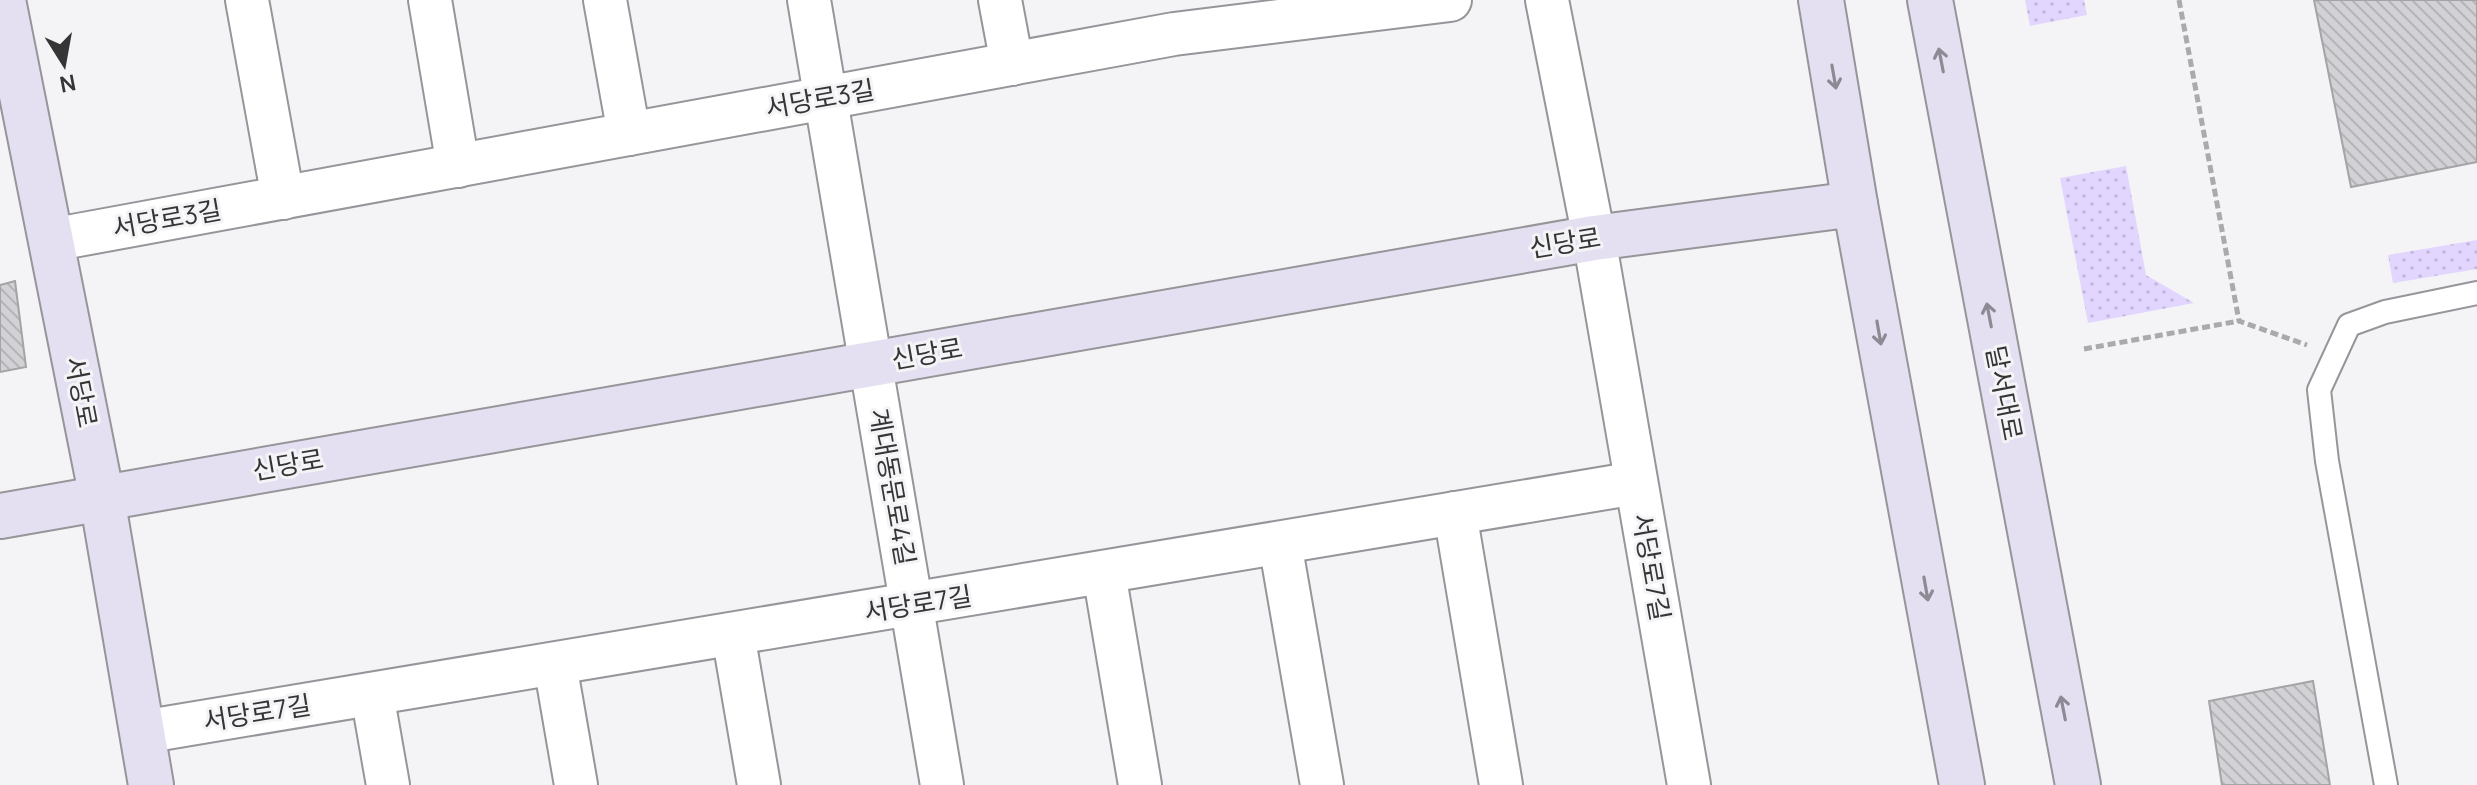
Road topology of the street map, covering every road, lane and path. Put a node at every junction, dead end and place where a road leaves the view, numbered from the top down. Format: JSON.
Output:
{"nodes":[{"id":1,"x":3,"y":0,"type":"edge"},
{"id":2,"x":247,"y":0,"type":"edge"},
{"id":3,"x":430,"y":0,"type":"edge"},
{"id":4,"x":605,"y":0,"type":"edge"},
{"id":5,"x":809,"y":0,"type":"edge"},
{"id":6,"x":1000,"y":0,"type":"edge"},
{"id":7,"x":1450,"y":0,"type":"edge"},
{"id":8,"x":1547,"y":0,"type":"edge"},
{"id":9,"x":1821,"y":0,"type":"edge"},
{"id":10,"x":1930,"y":0,"type":"edge"},
{"id":11,"x":2179,"y":0,"type":"edge"},
{"id":12,"x":1363,"y":5,"type":"edge"},
{"id":13,"x":1171,"y":17,"type":"edge"},
{"id":14,"x":1012,"y":64,"type":"junction"},
{"id":15,"x":826,"y":99,"type":"junction"},
{"id":16,"x":629,"y":134,"type":"junction"},
{"id":17,"x":458,"y":166,"type":"junction"},
{"id":18,"x":283,"y":198,"type":"junction"},
{"id":19,"x":1855,"y":204,"type":"junction"},
{"id":20,"x":1594,"y":238,"type":"junction"},
{"id":21,"x":51,"y":240,"type":"junction"},
{"id":22,"x":2477,"y":293,"type":"edge"},
{"id":23,"x":2239,"y":321,"type":"junction"},
{"id":24,"x":2084,"y":349,"type":"dead end"},
{"id":25,"x":2334,"y":355,"type":"junction"},
{"id":26,"x":871,"y":364,"type":"junction"},
{"id":27,"x":1636,"y":483,"type":"junction"},
{"id":28,"x":102,"y":498,"type":"junction"},
{"id":29,"x":1455,"y":513,"type":"junction"},
{"id":30,"x":0,"y":516,"type":"edge"},
{"id":31,"x":1280,"y":543,"type":"junction"},
{"id":32,"x":1104,"y":573,"type":"junction"},
{"id":33,"x":912,"y":605,"type":"junction"},
{"id":34,"x":733,"y":634,"type":"junction"},
{"id":35,"x":555,"y":664,"type":"junction"},
{"id":36,"x":372,"y":694,"type":"junction"},
{"id":37,"x":142,"y":732,"type":"junction"},
{"id":38,"x":151,"y":785,"type":"edge"},
{"id":39,"x":388,"y":785,"type":"edge"},
{"id":40,"x":576,"y":785,"type":"edge"},
{"id":41,"x":759,"y":785,"type":"edge"},
{"id":42,"x":942,"y":785,"type":"edge"},
{"id":43,"x":1140,"y":785,"type":"edge"},
{"id":44,"x":1322,"y":785,"type":"edge"},
{"id":45,"x":1501,"y":785,"type":"edge"},
{"id":46,"x":1689,"y":785,"type":"edge"},
{"id":47,"x":1962,"y":785,"type":"edge"},
{"id":48,"x":2078,"y":785,"type":"edge"},
{"id":49,"x":2386,"y":785,"type":"edge"}],
"edges":[{"from":1,"to":21,"type":"street","name":"서당로"},
{"from":2,"to":18,"type":"street"},
{"from":3,"to":17,"type":"street"},
{"from":4,"to":16,"type":"street"},
{"from":5,"to":15,"type":"street","name":"계대동문로4길"},
{"from":6,"to":14,"type":"street"},
{"from":7,"to":12,"type":"street","name":"서당로3길"},
{"from":8,"to":20,"type":"street"},
{"from":9,"to":19,"type":"street","one_way":true},
{"from":48,"to":10,"type":"street","name":"달서대로","one_way":true},
{"from":11,"to":23,"type":"path"},
{"from":12,"to":13,"type":"street","name":"서당로3길"},
{"from":13,"to":14,"type":"street","name":"서당로3길"},
{"from":14,"to":15,"type":"street","name":"서당로3길"},
{"from":15,"to":16,"type":"street","name":"서당로3길"},
{"from":15,"to":26,"type":"street","name":"계대동문로4길"},
{"from":16,"to":17,"type":"street","name":"서당로3길"},
{"from":17,"to":18,"type":"street","name":"서당로3길"},
{"from":18,"to":21,"type":"street","name":"서당로3길"},
{"from":19,"to":20,"type":"street","name":"신당로"},
{"from":19,"to":47,"type":"street","one_way":true},
{"from":20,"to":26,"type":"street","name":"신당로"},
{"from":20,"to":27,"type":"street"},
{"from":21,"to":28,"type":"street","name":"서당로"},
{"from":22,"to":25,"type":"lane"},
{"from":23,"to":24,"type":"path"},
{"from":23,"to":25,"type":"path"},
{"from":25,"to":49,"type":"lane"},
{"from":26,"to":28,"type":"street","name":"신당로"},
{"from":26,"to":33,"type":"street","name":"계대동문로4길"},
{"from":27,"to":29,"type":"street","name":"서당로7길"},
{"from":27,"to":46,"type":"street","name":"서당로7길"},
{"from":28,"to":30,"type":"street","name":"신당로"},
{"from":28,"to":37,"type":"street","name":"서당로"},
{"from":29,"to":31,"type":"street","name":"서당로7길"},
{"from":29,"to":45,"type":"street"},
{"from":31,"to":32,"type":"street","name":"서당로7길"},
{"from":31,"to":44,"type":"street"},
{"from":32,"to":33,"type":"street","name":"서당로7길"},
{"from":32,"to":43,"type":"street"},
{"from":33,"to":34,"type":"street","name":"서당로7길"},
{"from":33,"to":42,"type":"street","name":"계대동문로4길"},
{"from":34,"to":35,"type":"street","name":"서당로7길"},
{"from":34,"to":41,"type":"street"},
{"from":35,"to":36,"type":"street","name":"서당로7길"},
{"from":35,"to":40,"type":"street"},
{"from":36,"to":37,"type":"street","name":"서당로7길"},
{"from":36,"to":39,"type":"street"},
{"from":37,"to":38,"type":"street","name":"서당로"}]}
